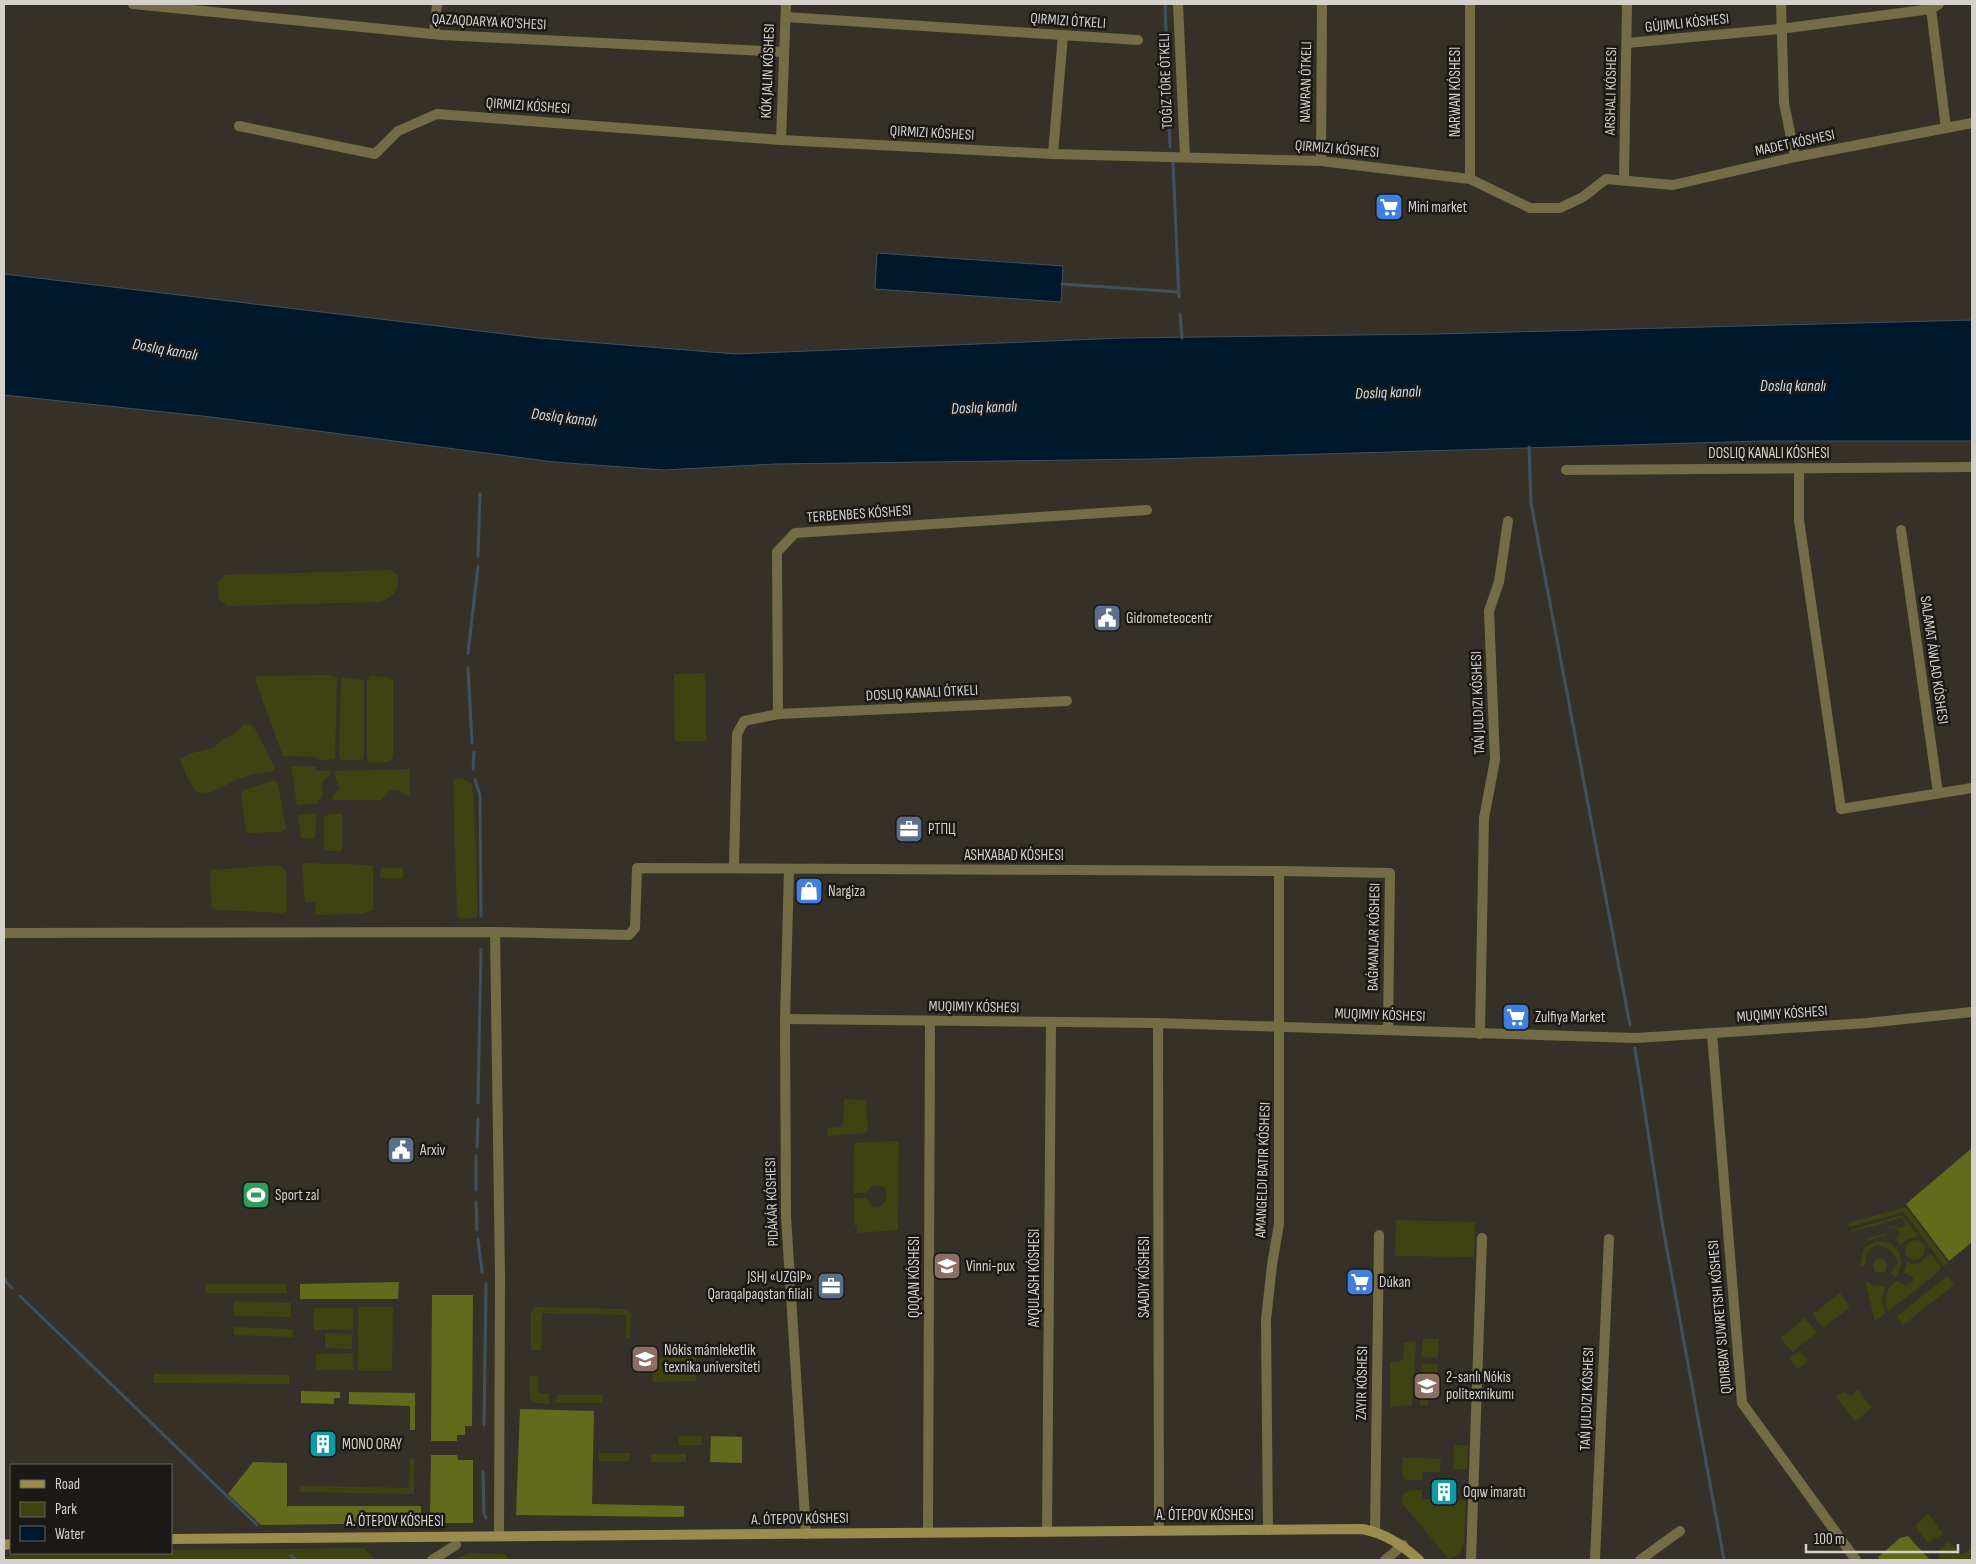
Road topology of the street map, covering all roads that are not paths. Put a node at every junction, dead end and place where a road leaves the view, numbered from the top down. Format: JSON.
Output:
{"nodes":[{"id":1,"x":133,"y":4,"type":"edge"},
{"id":2,"x":437,"y":4,"type":"edge"},
{"id":3,"x":786,"y":4,"type":"edge"},
{"id":4,"x":1178,"y":4,"type":"edge"},
{"id":5,"x":1322,"y":4,"type":"edge"},
{"id":6,"x":1470,"y":4,"type":"edge"},
{"id":7,"x":1627,"y":4,"type":"edge"},
{"id":8,"x":1781,"y":4,"type":"edge"},
{"id":9,"x":1935,"y":6,"type":"edge"},
{"id":10,"x":786,"y":17,"type":"junction"},
{"id":11,"x":1780,"y":29,"type":"junction"},
{"id":12,"x":434,"y":34,"type":"junction"},
{"id":13,"x":1063,"y":36,"type":"junction"},
{"id":14,"x":1138,"y":40,"type":"dead end"},
{"id":15,"x":1627,"y":44,"type":"junction"},
{"id":16,"x":784,"y":52,"type":"junction"},
{"id":17,"x":1972,"y":123,"type":"edge"},
{"id":18,"x":239,"y":126,"type":"dead end"},
{"id":19,"x":1946,"y":128,"type":"junction"},
{"id":20,"x":781,"y":140,"type":"junction"},
{"id":21,"x":1053,"y":154,"type":"junction"},
{"id":22,"x":1185,"y":157,"type":"junction"},
{"id":23,"x":1795,"y":157,"type":"junction"},
{"id":24,"x":1320,"y":161,"type":"junction"},
{"id":25,"x":1470,"y":179,"type":"junction"},
{"id":26,"x":1624,"y":179,"type":"junction"},
{"id":27,"x":1799,"y":468,"type":"junction"},
{"id":28,"x":1972,"y":468,"type":"edge"},
{"id":29,"x":1566,"y":470,"type":"dead end"},
{"id":30,"x":1146,"y":510,"type":"dead end"},
{"id":31,"x":1508,"y":521,"type":"dead end"},
{"id":32,"x":1900,"y":530,"type":"dead end"},
{"id":33,"x":1067,"y":701,"type":"dead end"},
{"id":34,"x":778,"y":714,"type":"junction"},
{"id":35,"x":1972,"y":788,"type":"edge"},
{"id":36,"x":1938,"y":793,"type":"junction"},
{"id":37,"x":734,"y":867,"type":"junction"},
{"id":38,"x":789,"y":869,"type":"junction"},
{"id":39,"x":1279,"y":870,"type":"junction"},
{"id":40,"x":1390,"y":873,"type":"joint"},
{"id":41,"x":495,"y":932,"type":"junction"},
{"id":42,"x":4,"y":933,"type":"edge"},
{"id":43,"x":1972,"y":1012,"type":"edge"},
{"id":44,"x":785,"y":1019,"type":"junction"},
{"id":45,"x":930,"y":1021,"type":"junction"},
{"id":46,"x":1051,"y":1023,"type":"junction"},
{"id":47,"x":1158,"y":1023,"type":"junction"},
{"id":48,"x":1281,"y":1026,"type":"junction"},
{"id":49,"x":1388,"y":1030,"type":"junction"},
{"id":50,"x":1480,"y":1034,"type":"junction"},
{"id":51,"x":1712,"y":1034,"type":"junction"},
{"id":52,"x":1379,"y":1235,"type":"dead end"},
{"id":53,"x":1482,"y":1238,"type":"dead end"},
{"id":54,"x":1609,"y":1239,"type":"dead end"},
{"id":55,"x":1159,"y":1530,"type":"junction"},
{"id":56,"x":1268,"y":1530,"type":"junction"},
{"id":57,"x":1680,"y":1531,"type":"dead end"},
{"id":58,"x":928,"y":1532,"type":"junction"},
{"id":59,"x":1047,"y":1532,"type":"junction"},
{"id":60,"x":1375,"y":1532,"type":"junction"},
{"id":61,"x":806,"y":1534,"type":"junction"},
{"id":62,"x":499,"y":1535,"type":"junction"},
{"id":63,"x":172,"y":1539,"type":"edge"},
{"id":64,"x":456,"y":1545,"type":"dead end"},
{"id":65,"x":1403,"y":1545,"type":"junction"},
{"id":66,"x":432,"y":1560,"type":"edge"},
{"id":67,"x":1385,"y":1560,"type":"edge"},
{"id":68,"x":1419,"y":1560,"type":"edge"},
{"id":69,"x":1470,"y":1560,"type":"edge"},
{"id":70,"x":1596,"y":1560,"type":"edge"},
{"id":71,"x":1640,"y":1560,"type":"edge"},
{"id":72,"x":1856,"y":1560,"type":"edge"}],
"edges":[{"from":1,"to":12,"type":"street","name":"QAZAQDARYA KO'SHESI"},
{"from":2,"to":12,"type":"street"},
{"from":3,"to":10,"type":"street"},
{"from":4,"to":22,"type":"street"},
{"from":5,"to":24,"type":"street","name":"NAWRAN ÓTKELI"},
{"from":6,"to":25,"type":"street","name":"NARWAN KÓSHESI"},
{"from":7,"to":15,"type":"street"},
{"from":8,"to":11,"type":"street"},
{"from":9,"to":11,"type":"street","name":"GÚJIMLI KÓSHESI"},
{"from":9,"to":19,"type":"street"},
{"from":10,"to":13,"type":"street"},
{"from":10,"to":16,"type":"street"},
{"from":11,"to":15,"type":"street","name":"GÚJIMLI KÓSHESI"},
{"from":11,"to":23,"type":"street"},
{"from":12,"to":16,"type":"street","name":"QAZAQDARYA KO'SHESI"},
{"from":13,"to":14,"type":"street"},
{"from":13,"to":21,"type":"street"},
{"from":15,"to":26,"type":"street"},
{"from":16,"to":20,"type":"street"},
{"from":17,"to":19,"type":"street","name":"MADET KÓSHESI"},
{"from":18,"to":20,"type":"street","name":"MADET KÓSHESI"},
{"from":19,"to":23,"type":"street","name":"MADET KÓSHESI"},
{"from":20,"to":21,"type":"street","name":"MADET KÓSHESI"},
{"from":21,"to":22,"type":"street","name":"MADET KÓSHESI"},
{"from":22,"to":24,"type":"street","name":"MADET KÓSHESI"},
{"from":23,"to":26,"type":"street","name":"MADET KÓSHESI"},
{"from":24,"to":25,"type":"street","name":"MADET KÓSHESI"},
{"from":25,"to":26,"type":"street","name":"MADET KÓSHESI"},
{"from":27,"to":28,"type":"street"},
{"from":27,"to":29,"type":"street"},
{"from":27,"to":36,"type":"street"},
{"from":30,"to":34,"type":"street","name":"TERBENBES KÓSHESI"},
{"from":31,"to":50,"type":"street"},
{"from":32,"to":36,"type":"street","name":"SALAMAT ÁWLAD KÓSHESI"},
{"from":33,"to":34,"type":"street"},
{"from":34,"to":37,"type":"street"},
{"from":35,"to":36,"type":"street"},
{"from":37,"to":38,"type":"street","name":"ASHXABAD KÓSHESI"},
{"from":37,"to":41,"type":"street","name":"ASHXABAD KÓSHESI"},
{"from":38,"to":39,"type":"street","name":"ASHXABAD KÓSHESI"},
{"from":38,"to":44,"type":"street","name":"PIDÁKÁR KÓSHESI"},
{"from":39,"to":40,"type":"street","name":"ASHXABAD KÓSHESI"},
{"from":39,"to":48,"type":"street"},
{"from":40,"to":49,"type":"street","name":"BAǴMANLAR KÓSHESI"},
{"from":41,"to":42,"type":"street"},
{"from":41,"to":62,"type":"street"},
{"from":43,"to":51,"type":"street","name":"MUQIMIY KÓSHESI"},
{"from":44,"to":45,"type":"street","name":"MUQIMIY KÓSHESI"},
{"from":44,"to":61,"type":"street","name":"PIDÁKÁR KÓSHESI"},
{"from":45,"to":46,"type":"street","name":"MUQIMIY KÓSHESI"},
{"from":45,"to":58,"type":"street","name":"QOQAN KÓSHESI"},
{"from":46,"to":47,"type":"street","name":"MUQIMIY KÓSHESI"},
{"from":46,"to":59,"type":"street","name":"AYQULASH KÓSHESI"},
{"from":47,"to":48,"type":"street","name":"MUQIMIY KÓSHESI"},
{"from":47,"to":55,"type":"street","name":"SAADIY KÓSHESI"},
{"from":48,"to":49,"type":"street","name":"MUQIMIY KÓSHESI"},
{"from":48,"to":56,"type":"street"},
{"from":49,"to":50,"type":"street","name":"MUQIMIY KÓSHESI"},
{"from":50,"to":51,"type":"street","name":"MUQIMIY KÓSHESI"},
{"from":51,"to":72,"type":"street"},
{"from":52,"to":60,"type":"street"},
{"from":53,"to":69,"type":"street"},
{"from":54,"to":70,"type":"street"},
{"from":55,"to":56,"type":"main road","name":"A. ÓTEPOV KÓSHESI"},
{"from":55,"to":59,"type":"main road","name":"A. ÓTEPOV KÓSHESI"},
{"from":56,"to":60,"type":"main road","name":"A. ÓTEPOV KÓSHESI"},
{"from":57,"to":71,"type":"street"},
{"from":58,"to":59,"type":"main road","name":"A. ÓTEPOV KÓSHESI"},
{"from":58,"to":61,"type":"main road","name":"A. ÓTEPOV KÓSHESI"},
{"from":60,"to":65,"type":"main road","name":"A. ÓTEPOV KÓSHESI"},
{"from":61,"to":62,"type":"main road","name":"A. ÓTEPOV KÓSHESI"},
{"from":62,"to":63,"type":"main road","name":"A. ÓTEPOV KÓSHESI"},
{"from":64,"to":66,"type":"street"},
{"from":65,"to":67,"type":"street"},
{"from":65,"to":68,"type":"main road","name":"A. ÓTEPOV KÓSHESI"}]}
